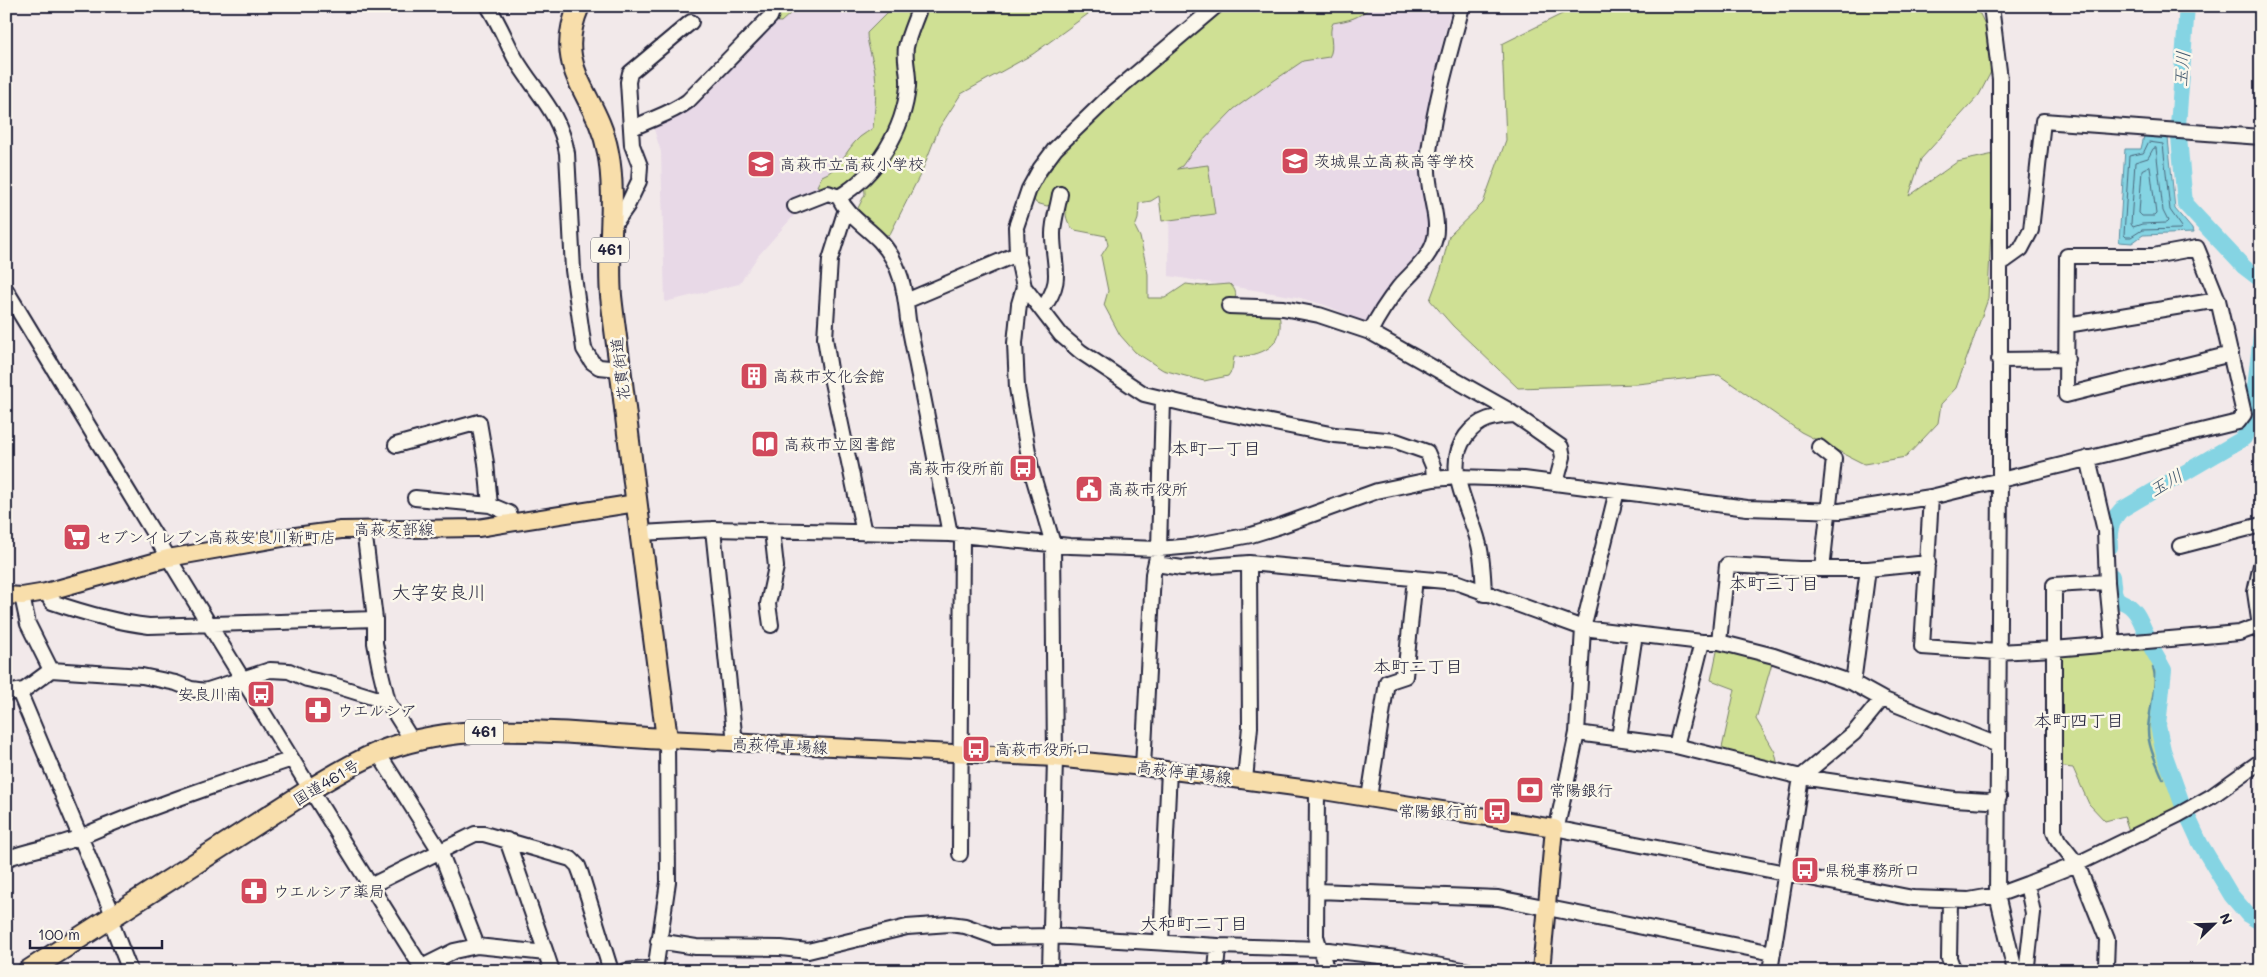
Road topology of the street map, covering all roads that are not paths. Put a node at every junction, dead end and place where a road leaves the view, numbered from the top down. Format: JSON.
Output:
{"nodes":[{"id":1,"x":488,"y":6,"type":"edge"},
{"id":2,"x":579,"y":6,"type":"edge"},
{"id":3,"x":774,"y":6,"type":"edge"},
{"id":4,"x":920,"y":6,"type":"edge"},
{"id":5,"x":1216,"y":6,"type":"edge"},
{"id":6,"x":1462,"y":6,"type":"edge"},
{"id":7,"x":1991,"y":6,"type":"edge"},
{"id":8,"x":691,"y":22,"type":"dead end"},
{"id":9,"x":631,"y":129,"type":"junction"},
{"id":10,"x":2261,"y":137,"type":"edge"},
{"id":11,"x":1060,"y":194,"type":"dead end"},
{"id":12,"x":842,"y":203,"type":"junction"},
{"id":13,"x":795,"y":206,"type":"dead end"},
{"id":14,"x":610,"y":231,"type":"junction"},
{"id":15,"x":1017,"y":254,"type":"junction"},
{"id":16,"x":2000,"y":264,"type":"junction"},
{"id":17,"x":1024,"y":287,"type":"junction"},
{"id":18,"x":6,"y":290,"type":"edge"},
{"id":19,"x":2218,"y":300,"type":"junction"},
{"id":20,"x":906,"y":301,"type":"junction"},
{"id":21,"x":1229,"y":306,"type":"dead end"},
{"id":22,"x":1042,"y":309,"type":"junction"},
{"id":23,"x":2067,"y":325,"type":"junction"},
{"id":24,"x":1370,"y":332,"type":"junction"},
{"id":25,"x":2231,"y":354,"type":"junction"},
{"id":26,"x":2067,"y":359,"type":"junction"},
{"id":27,"x":1999,"y":360,"type":"junction"},
{"id":28,"x":620,"y":369,"type":"junction"},
{"id":29,"x":1163,"y":400,"type":"junction"},
{"id":30,"x":1516,"y":415,"type":"junction"},
{"id":31,"x":396,"y":445,"type":"dead end"},
{"id":32,"x":1819,"y":447,"type":"dead end"},
{"id":33,"x":2088,"y":458,"type":"junction"},
{"id":34,"x":1457,"y":477,"type":"junction"},
{"id":35,"x":1434,"y":479,"type":"junction"},
{"id":36,"x":2000,"y":480,"type":"junction"},
{"id":37,"x":1556,"y":483,"type":"junction"},
{"id":38,"x":1617,"y":491,"type":"junction"},
{"id":39,"x":1931,"y":497,"type":"junction"},
{"id":40,"x":415,"y":498,"type":"dead end"},
{"id":41,"x":636,"y":503,"type":"junction"},
{"id":42,"x":490,"y":505,"type":"junction"},
{"id":43,"x":1828,"y":510,"type":"junction"},
{"id":44,"x":510,"y":524,"type":"junction"},
{"id":45,"x":2261,"y":525,"type":"edge"},
{"id":46,"x":364,"y":529,"type":"junction"},
{"id":47,"x":714,"y":529,"type":"junction"},
{"id":48,"x":772,"y":531,"type":"junction"},
{"id":49,"x":641,"y":533,"type":"junction"},
{"id":50,"x":864,"y":533,"type":"junction"},
{"id":51,"x":956,"y":535,"type":"junction"},
{"id":52,"x":1053,"y":544,"type":"junction"},
{"id":53,"x":2180,"y":546,"type":"dead end"},
{"id":54,"x":1159,"y":549,"type":"junction"},
{"id":55,"x":168,"y":558,"type":"junction"},
{"id":56,"x":1249,"y":562,"type":"junction"},
{"id":57,"x":1928,"y":563,"type":"junction"},
{"id":58,"x":1156,"y":564,"type":"junction"},
{"id":59,"x":2261,"y":565,"type":"edge"},
{"id":60,"x":1822,"y":569,"type":"junction"},
{"id":61,"x":1868,"y":569,"type":"junction"},
{"id":62,"x":1415,"y":578,"type":"junction"},
{"id":63,"x":2107,"y":582,"type":"junction"},
{"id":64,"x":46,"y":592,"type":"junction"},
{"id":65,"x":1484,"y":594,"type":"junction"},
{"id":66,"x":14,"y":595,"type":"edge"},
{"id":67,"x":375,"y":619,"type":"junction"},
{"id":68,"x":208,"y":624,"type":"junction"},
{"id":69,"x":771,"y":625,"type":"dead end"},
{"id":70,"x":1583,"y":628,"type":"junction"},
{"id":71,"x":2260,"y":629,"type":"edge"},
{"id":72,"x":1635,"y":634,"type":"junction"},
{"id":73,"x":1702,"y":642,"type":"junction"},
{"id":74,"x":1719,"y":642,"type":"junction"},
{"id":75,"x":2113,"y":644,"type":"junction"},
{"id":76,"x":2054,"y":649,"type":"junction"},
{"id":77,"x":1998,"y":652,"type":"junction"},
{"id":78,"x":51,"y":670,"type":"junction"},
{"id":79,"x":243,"y":679,"type":"junction"},
{"id":80,"x":1853,"y":683,"type":"junction"},
{"id":81,"x":24,"y":690,"type":"junction"},
{"id":82,"x":6,"y":693,"type":"edge"},
{"id":83,"x":1882,"y":699,"type":"junction"},
{"id":84,"x":388,"y":702,"type":"junction"},
{"id":85,"x":1577,"y":733,"type":"junction"},
{"id":86,"x":1619,"y":738,"type":"junction"},
{"id":87,"x":668,"y":739,"type":"junction"},
{"id":88,"x":413,"y":742,"type":"junction"},
{"id":89,"x":735,"y":743,"type":"junction"},
{"id":90,"x":1998,"y":745,"type":"junction"},
{"id":91,"x":1676,"y":746,"type":"junction"},
{"id":92,"x":378,"y":753,"type":"junction"},
{"id":93,"x":962,"y":755,"type":"junction"},
{"id":94,"x":1055,"y":758,"type":"junction"},
{"id":95,"x":292,"y":759,"type":"junction"},
{"id":96,"x":2261,"y":760,"type":"edge"},
{"id":97,"x":1144,"y":767,"type":"junction"},
{"id":98,"x":1169,"y":770,"type":"junction"},
{"id":99,"x":1801,"y":776,"type":"junction"},
{"id":100,"x":1245,"y":780,"type":"junction"},
{"id":101,"x":311,"y":789,"type":"junction"},
{"id":102,"x":1318,"y":790,"type":"junction"},
{"id":103,"x":1999,"y":797,"type":"junction"},
{"id":104,"x":1369,"y":798,"type":"junction"},
{"id":105,"x":1554,"y":828,"type":"junction"},
{"id":106,"x":80,"y":837,"type":"junction"},
{"id":107,"x":507,"y":840,"type":"junction"},
{"id":108,"x":440,"y":852,"type":"junction"},
{"id":109,"x":960,"y":854,"type":"dead end"},
{"id":110,"x":6,"y":860,"type":"edge"},
{"id":111,"x":2077,"y":864,"type":"junction"},
{"id":112,"x":1785,"y":873,"type":"junction"},
{"id":113,"x":2027,"y":884,"type":"junction"},
{"id":114,"x":370,"y":886,"type":"junction"},
{"id":115,"x":1317,"y":891,"type":"junction"},
{"id":116,"x":1997,"y":895,"type":"junction"},
{"id":117,"x":1950,"y":901,"type":"junction"},
{"id":118,"x":1547,"y":907,"type":"junction"},
{"id":119,"x":110,"y":919,"type":"junction"},
{"id":120,"x":1052,"y":936,"type":"junction"},
{"id":121,"x":658,"y":941,"type":"junction"},
{"id":122,"x":1162,"y":942,"type":"junction"},
{"id":123,"x":477,"y":946,"type":"junction"},
{"id":124,"x":1218,"y":946,"type":"junction"},
{"id":125,"x":1320,"y":949,"type":"junction"},
{"id":126,"x":546,"y":953,"type":"junction"},
{"id":127,"x":1773,"y":953,"type":"junction"},
{"id":128,"x":2106,"y":967,"type":"dead end"},
{"id":129,"x":423,"y":969,"type":"edge"},
{"id":130,"x":655,"y":969,"type":"edge"},
{"id":131,"x":28,"y":971,"type":"edge"},
{"id":132,"x":130,"y":971,"type":"edge"},
{"id":133,"x":552,"y":971,"type":"edge"},
{"id":134,"x":611,"y":971,"type":"edge"},
{"id":135,"x":626,"y":971,"type":"edge"},
{"id":136,"x":1050,"y":971,"type":"edge"},
{"id":137,"x":1216,"y":971,"type":"edge"},
{"id":138,"x":1327,"y":971,"type":"edge"},
{"id":139,"x":1469,"y":971,"type":"edge"},
{"id":140,"x":1541,"y":971,"type":"edge"},
{"id":141,"x":1770,"y":971,"type":"edge"},
{"id":142,"x":1954,"y":971,"type":"edge"},
{"id":143,"x":2015,"y":971,"type":"edge"},
{"id":144,"x":2029,"y":971,"type":"edge"}],
"edges":[{"from":1,"to":28,"type":"street"},
{"from":2,"to":14,"type":"highway","name":"花貫街道","number":"461"},
{"from":3,"to":9,"type":"street"},
{"from":4,"to":12,"type":"street"},
{"from":5,"to":15,"type":"street"},
{"from":6,"to":24,"type":"street"},
{"from":7,"to":16,"type":"street"},
{"from":8,"to":9,"type":"street"},
{"from":9,"to":14,"type":"street"},
{"from":10,"to":16,"type":"street"},
{"from":11,"to":22,"type":"street"},
{"from":12,"to":13,"type":"street"},
{"from":12,"to":20,"type":"street"},
{"from":12,"to":50,"type":"street"},
{"from":14,"to":28,"type":"highway","name":"花貫街道","number":"461"},
{"from":15,"to":17,"type":"street"},
{"from":15,"to":20,"type":"street"},
{"from":16,"to":27,"type":"street"},
{"from":17,"to":22,"type":"street"},
{"from":17,"to":52,"type":"street"},
{"from":18,"to":55,"type":"street"},
{"from":19,"to":23,"type":"street"},
{"from":19,"to":23,"type":"street"},
{"from":19,"to":25,"type":"street"},
{"from":20,"to":51,"type":"street"},
{"from":21,"to":24,"type":"street"},
{"from":22,"to":29,"type":"street"},
{"from":23,"to":26,"type":"street"},
{"from":24,"to":30,"type":"street"},
{"from":25,"to":26,"type":"street"},
{"from":25,"to":33,"type":"street"},
{"from":26,"to":27,"type":"street"},
{"from":27,"to":36,"type":"street"},
{"from":28,"to":41,"type":"highway","name":"花貫街道","number":"461"},
{"from":29,"to":35,"type":"street"},
{"from":29,"to":54,"type":"street"},
{"from":30,"to":34,"type":"street"},
{"from":30,"to":37,"type":"street"},
{"from":31,"to":42,"type":"street"},
{"from":32,"to":43,"type":"street"},
{"from":33,"to":36,"type":"street"},
{"from":33,"to":63,"type":"street"},
{"from":34,"to":35,"type":"street"},
{"from":34,"to":37,"type":"street"},
{"from":34,"to":65,"type":"street"},
{"from":35,"to":54,"type":"street"},
{"from":36,"to":39,"type":"street"},
{"from":36,"to":77,"type":"street"},
{"from":37,"to":38,"type":"street"},
{"from":38,"to":43,"type":"street"},
{"from":38,"to":70,"type":"street"},
{"from":39,"to":43,"type":"street"},
{"from":39,"to":57,"type":"street"},
{"from":40,"to":42,"type":"street"},
{"from":41,"to":44,"type":"main road","name":"高萩友部線"},
{"from":41,"to":49,"type":"highway","name":"花貫街道","number":"461"},
{"from":42,"to":44,"type":"street"},
{"from":43,"to":60,"type":"street"},
{"from":44,"to":46,"type":"main road","name":"高萩友部線"},
{"from":45,"to":53,"type":"street"},
{"from":46,"to":55,"type":"main road","name":"高萩友部線"},
{"from":46,"to":67,"type":"street"},
{"from":47,"to":48,"type":"street"},
{"from":47,"to":49,"type":"street"},
{"from":47,"to":89,"type":"street"},
{"from":48,"to":50,"type":"street"},
{"from":48,"to":69,"type":"street"},
{"from":49,"to":87,"type":"highway","name":"花貫街道","number":"461"},
{"from":50,"to":51,"type":"street"},
{"from":51,"to":52,"type":"street"},
{"from":51,"to":93,"type":"street"},
{"from":52,"to":54,"type":"street"},
{"from":52,"to":94,"type":"street"},
{"from":54,"to":58,"type":"street"},
{"from":55,"to":64,"type":"main road","name":"高萩友部線"},
{"from":55,"to":68,"type":"street"},
{"from":56,"to":58,"type":"street"},
{"from":56,"to":62,"type":"street"},
{"from":56,"to":100,"type":"street"},
{"from":57,"to":61,"type":"street"},
{"from":57,"to":77,"type":"street"},
{"from":58,"to":97,"type":"street"},
{"from":59,"to":71,"type":"street"},
{"from":60,"to":61,"type":"street"},
{"from":60,"to":74,"type":"street"},
{"from":61,"to":80,"type":"street"},
{"from":62,"to":65,"type":"street"},
{"from":62,"to":104,"type":"street"},
{"from":63,"to":75,"type":"street"},
{"from":63,"to":76,"type":"street"},
{"from":64,"to":66,"type":"main road","name":"高萩友部線"},
{"from":64,"to":68,"type":"street"},
{"from":65,"to":70,"type":"street"},
{"from":66,"to":78,"type":"street"},
{"from":67,"to":68,"type":"street"},
{"from":67,"to":84,"type":"street"},
{"from":68,"to":79,"type":"street"},
{"from":70,"to":72,"type":"street"},
{"from":70,"to":85,"type":"street"},
{"from":71,"to":75,"type":"street"},
{"from":72,"to":73,"type":"street"},
{"from":72,"to":86,"type":"street"},
{"from":73,"to":74,"type":"street"},
{"from":73,"to":91,"type":"street"},
{"from":74,"to":80,"type":"street"},
{"from":75,"to":76,"type":"street"},
{"from":76,"to":77,"type":"street"},
{"from":76,"to":111,"type":"street"},
{"from":77,"to":90,"type":"street"},
{"from":78,"to":79,"type":"street"},
{"from":78,"to":81,"type":"street"},
{"from":79,"to":84,"type":"street"},
{"from":79,"to":95,"type":"street"},
{"from":80,"to":83,"type":"street"},
{"from":81,"to":82,"type":"street"},
{"from":81,"to":106,"type":"street"},
{"from":83,"to":90,"type":"street"},
{"from":83,"to":99,"type":"street"},
{"from":84,"to":88,"type":"street"},
{"from":85,"to":86,"type":"street"},
{"from":85,"to":105,"type":"street"},
{"from":86,"to":91,"type":"street"},
{"from":87,"to":88,"type":"highway","name":"国道461号","number":"461"},
{"from":87,"to":89,"type":"main road","name":"高萩停車場線"},
{"from":87,"to":121,"type":"street"},
{"from":88,"to":92,"type":"highway","name":"国道461号","number":"461"},
{"from":89,"to":93,"type":"main road","name":"高萩停車場線"},
{"from":90,"to":103,"type":"street"},
{"from":91,"to":99,"type":"street"},
{"from":92,"to":101,"type":"highway","name":"国道461号","number":"461"},
{"from":92,"to":108,"type":"street"},
{"from":93,"to":94,"type":"main road","name":"高萩停車場線"},
{"from":93,"to":109,"type":"street"},
{"from":94,"to":97,"type":"main road","name":"高萩停車場線"},
{"from":94,"to":120,"type":"street"},
{"from":95,"to":101,"type":"street"},
{"from":95,"to":106,"type":"street"},
{"from":96,"to":111,"type":"street"},
{"from":97,"to":98,"type":"main road","name":"高萩停車場線"},
{"from":98,"to":100,"type":"main road","name":"高萩停車場線"},
{"from":98,"to":122,"type":"street"},
{"from":99,"to":103,"type":"street"},
{"from":99,"to":112,"type":"street"},
{"from":100,"to":102,"type":"main road","name":"高萩停車場線"},
{"from":101,"to":114,"type":"street"},
{"from":101,"to":119,"type":"highway","name":"国道461号","number":"461"},
{"from":102,"to":104,"type":"main road","name":"高萩停車場線"},
{"from":102,"to":115,"type":"street"},
{"from":103,"to":116,"type":"street"},
{"from":104,"to":105,"type":"main road","name":"高萩停車場線"},
{"from":105,"to":112,"type":"street"},
{"from":105,"to":118,"type":"main road"},
{"from":106,"to":110,"type":"street"},
{"from":106,"to":119,"type":"street"},
{"from":107,"to":108,"type":"street"},
{"from":107,"to":126,"type":"street"},
{"from":107,"to":134,"type":"street"},
{"from":108,"to":114,"type":"street"},
{"from":108,"to":123,"type":"street"},
{"from":111,"to":113,"type":"street"},
{"from":111,"to":128,"type":"street"},
{"from":112,"to":117,"type":"street"},
{"from":112,"to":127,"type":"street"},
{"from":113,"to":116,"type":"street"},
{"from":113,"to":144,"type":"street"},
{"from":114,"to":129,"type":"street"},
{"from":115,"to":118,"type":"street"},
{"from":115,"to":125,"type":"street"},
{"from":116,"to":117,"type":"street"},
{"from":116,"to":143,"type":"street"},
{"from":117,"to":142,"type":"street"},
{"from":118,"to":127,"type":"street"},
{"from":118,"to":140,"type":"main road"},
{"from":119,"to":131,"type":"highway","name":"国道461号","number":"461"},
{"from":119,"to":132,"type":"street"},
{"from":120,"to":121,"type":"street"},
{"from":120,"to":122,"type":"street"},
{"from":120,"to":136,"type":"street"},
{"from":121,"to":130,"type":"street"},
{"from":122,"to":124,"type":"street"},
{"from":123,"to":126,"type":"street"},
{"from":123,"to":129,"type":"street"},
{"from":124,"to":125,"type":"street"},
{"from":124,"to":137,"type":"street"},
{"from":125,"to":138,"type":"street"},
{"from":125,"to":139,"type":"street"},
{"from":126,"to":133,"type":"street"},
{"from":127,"to":141,"type":"street"},
{"from":130,"to":135,"type":"street"}]}
